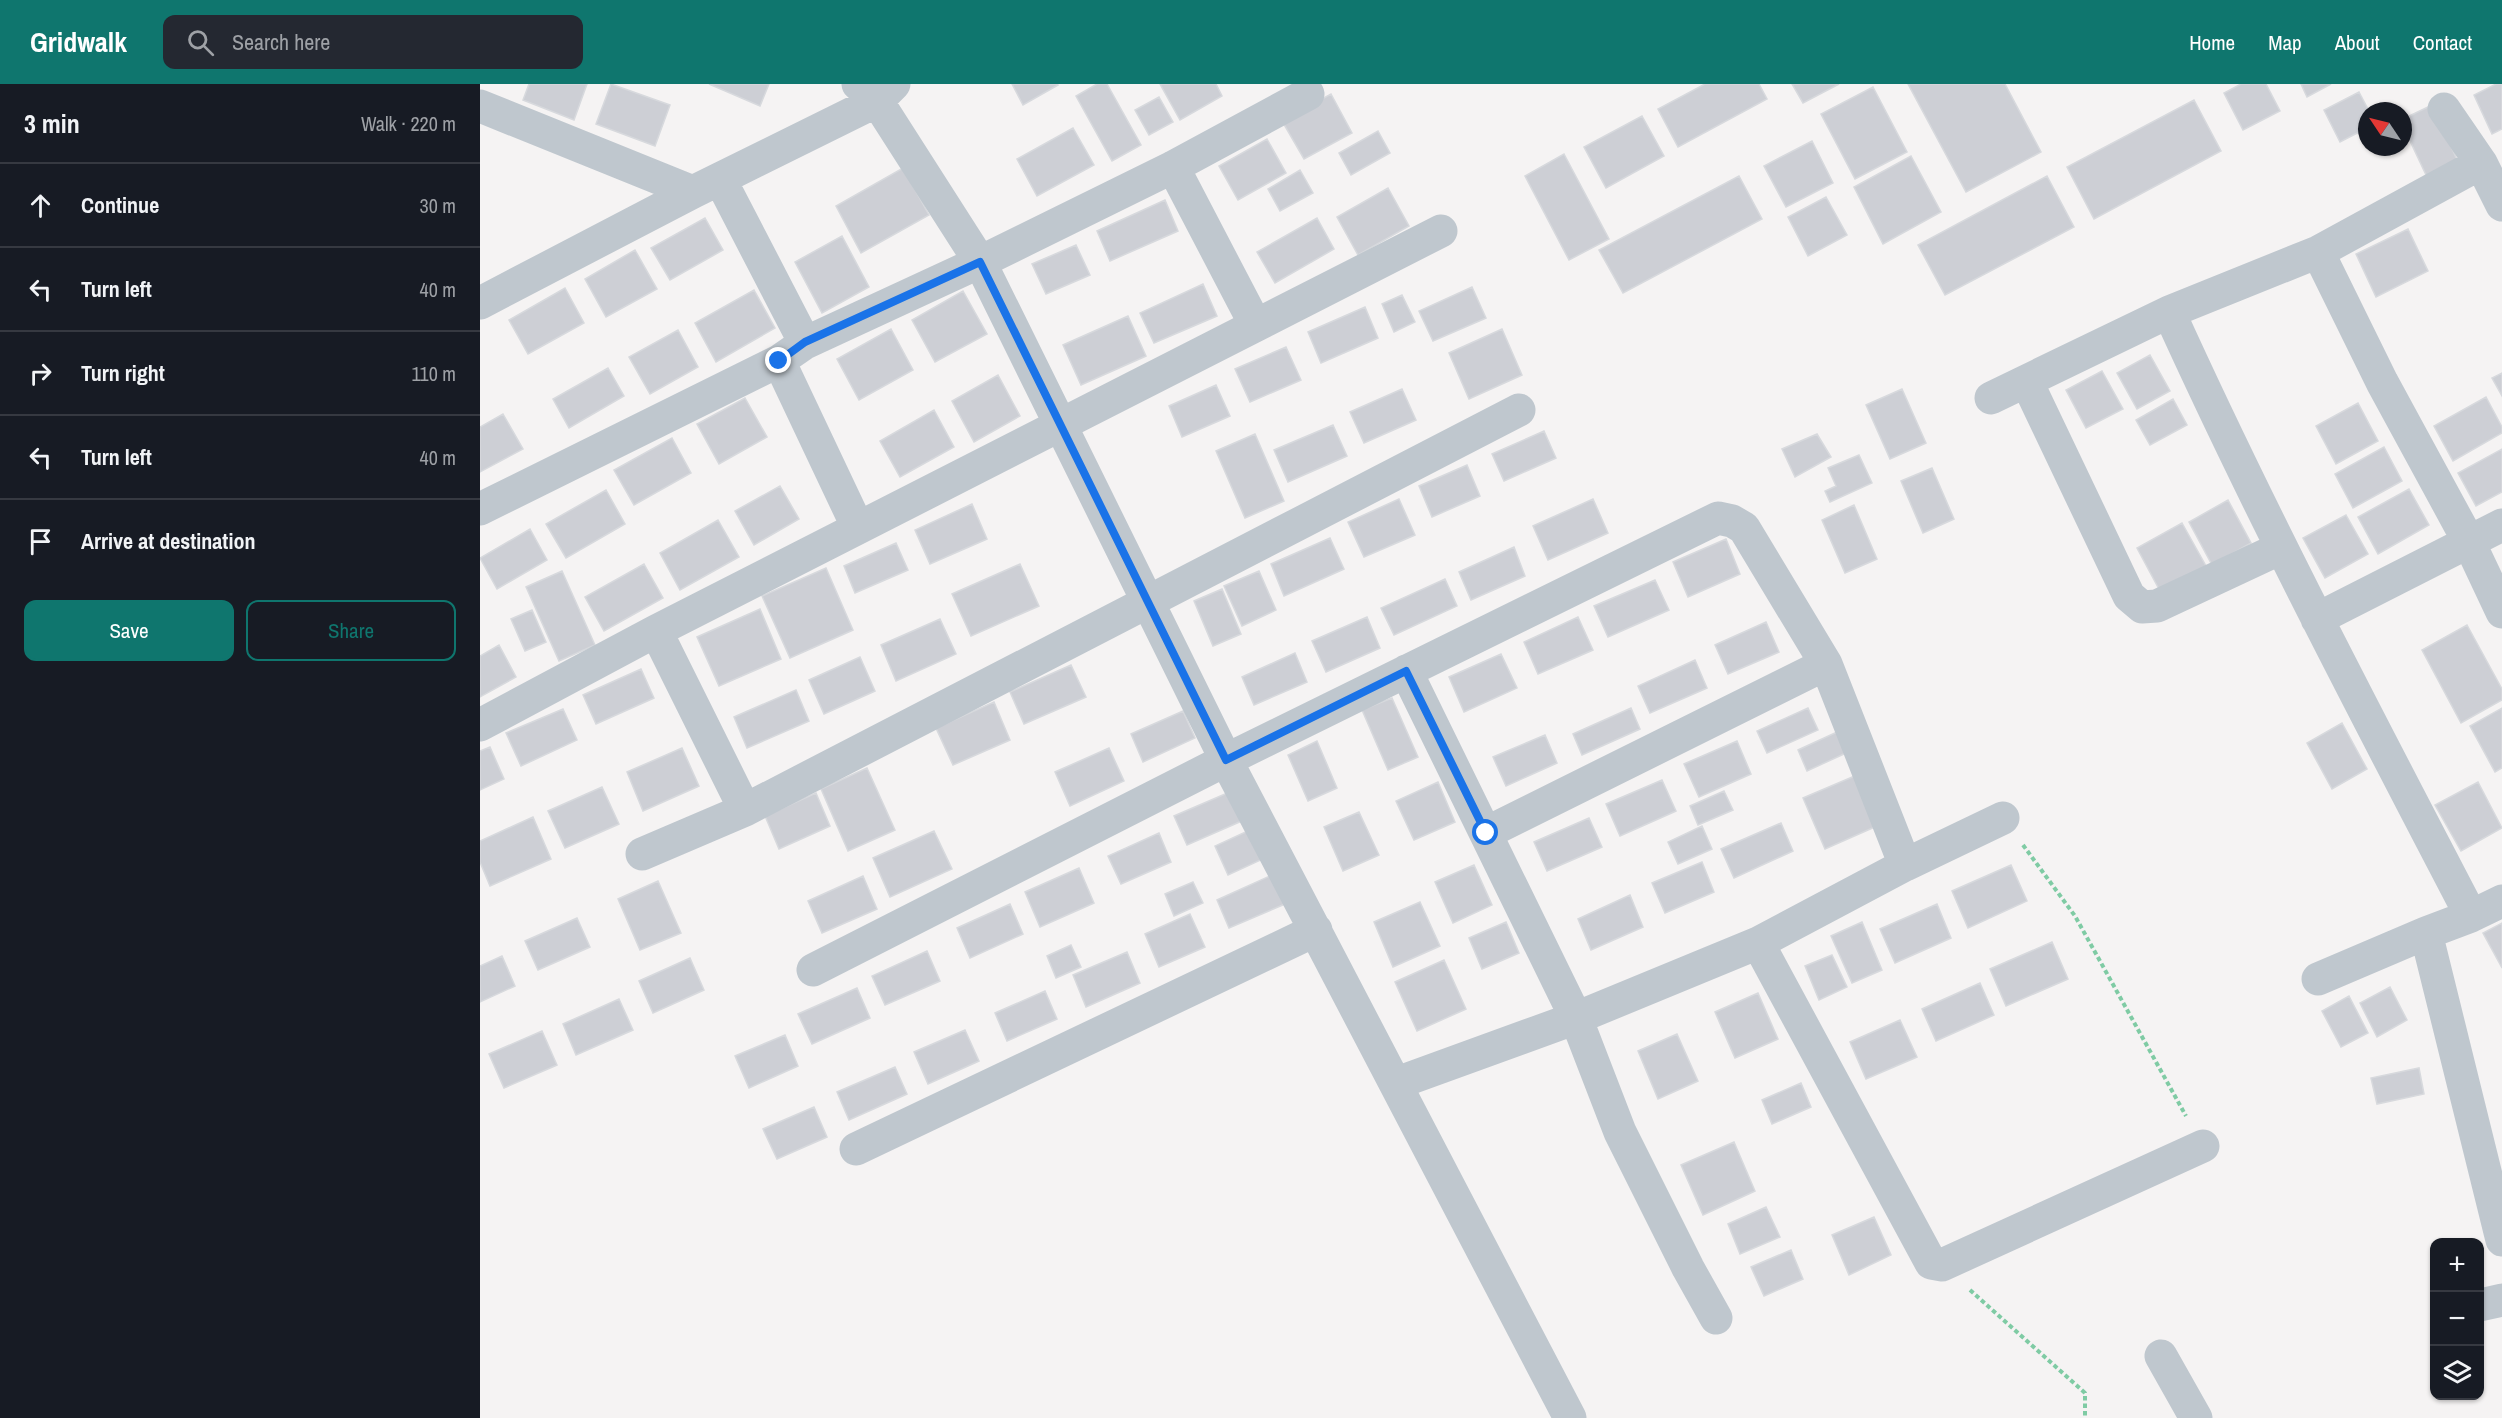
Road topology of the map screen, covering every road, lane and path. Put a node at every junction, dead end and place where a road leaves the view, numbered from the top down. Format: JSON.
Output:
{"nodes":[{"id":1,"x":876,"y":90,"type":"edge"},
{"id":2,"x":1308,"y":94,"type":"dead end"},
{"id":3,"x":480,"y":106,"type":"edge"},
{"id":4,"x":2444,"y":109,"type":"dead end"},
{"id":5,"x":2481,"y":163,"type":"junction"},
{"id":6,"x":1173,"y":167,"type":"junction"},
{"id":7,"x":706,"y":185,"type":"junction"},
{"id":8,"x":2502,"y":205,"type":"edge"},
{"id":9,"x":1441,"y":231,"type":"dead end"},
{"id":10,"x":2318,"y":252,"type":"junction"},
{"id":11,"x":980,"y":262,"type":"junction"},
{"id":12,"x":480,"y":303,"type":"edge"},
{"id":13,"x":2169,"y":312,"type":"junction"},
{"id":14,"x":1255,"y":324,"type":"junction"},
{"id":15,"x":792,"y":352,"type":"junction"},
{"id":16,"x":2027,"y":382,"type":"junction"},
{"id":17,"x":1991,"y":398,"type":"dead end"},
{"id":18,"x":1519,"y":410,"type":"dead end"},
{"id":19,"x":1060,"y":425,"type":"junction"},
{"id":20,"x":480,"y":509,"type":"edge"},
{"id":21,"x":2502,"y":525,"type":"edge"},
{"id":22,"x":858,"y":528,"type":"junction"},
{"id":23,"x":2469,"y":542,"type":"junction"},
{"id":24,"x":2281,"y":548,"type":"junction"},
{"id":25,"x":1148,"y":602,"type":"junction"},
{"id":26,"x":2502,"y":612,"type":"edge"},
{"id":27,"x":2317,"y":619,"type":"junction"},
{"id":28,"x":656,"y":631,"type":"junction"},
{"id":29,"x":1826,"y":664,"type":"junction"},
{"id":30,"x":1406,"y":671,"type":"junction"},
{"id":31,"x":480,"y":725,"type":"edge"},
{"id":32,"x":1226,"y":760,"type":"junction"},
{"id":33,"x":745,"y":810,"type":"junction"},
{"id":34,"x":2003,"y":818,"type":"joint"},
{"id":35,"x":1486,"y":833,"type":"junction"},
{"id":36,"x":642,"y":854,"type":"dead end"},
{"id":37,"x":1905,"y":865,"type":"junction"},
{"id":38,"x":2502,"y":901,"type":"edge"},
{"id":39,"x":2471,"y":916,"type":"junction"},
{"id":40,"x":1316,"y":930,"type":"junction"},
{"id":41,"x":2426,"y":933,"type":"junction"},
{"id":42,"x":1758,"y":943,"type":"junction"},
{"id":43,"x":813,"y":970,"type":"dead end"},
{"id":44,"x":2318,"y":979,"type":"dead end"},
{"id":45,"x":1576,"y":1018,"type":"junction"},
{"id":46,"x":1397,"y":1083,"type":"junction"},
{"id":47,"x":2203,"y":1146,"type":"joint"},
{"id":48,"x":856,"y":1149,"type":"dead end"},
{"id":49,"x":2502,"y":1240,"type":"edge"},
{"id":50,"x":1942,"y":1265,"type":"junction"},
{"id":51,"x":2502,"y":1300,"type":"edge"},
{"id":52,"x":2484,"y":1304,"type":"edge"},
{"id":53,"x":1716,"y":1318,"type":"dead end"},
{"id":54,"x":2161,"y":1356,"type":"dead end"},
{"id":55,"x":1570,"y":1418,"type":"edge"},
{"id":56,"x":2085,"y":1418,"type":"edge"},
{"id":57,"x":2196,"y":1418,"type":"edge"}],
"edges":[{"from":1,"to":7,"type":"street"},
{"from":1,"to":11,"type":"street"},
{"from":2,"to":6,"type":"street"},
{"from":3,"to":7,"type":"street"},
{"from":4,"to":5,"type":"street"},
{"from":5,"to":8,"type":"street"},
{"from":5,"to":10,"type":"street"},
{"from":6,"to":11,"type":"street"},
{"from":6,"to":14,"type":"street"},
{"from":7,"to":12,"type":"street"},
{"from":7,"to":15,"type":"street"},
{"from":9,"to":14,"type":"street"},
{"from":10,"to":13,"type":"street"},
{"from":10,"to":23,"type":"street"},
{"from":11,"to":15,"type":"street"},
{"from":11,"to":19,"type":"street"},
{"from":13,"to":16,"type":"street"},
{"from":13,"to":24,"type":"street"},
{"from":14,"to":19,"type":"street"},
{"from":15,"to":20,"type":"street"},
{"from":15,"to":22,"type":"street"},
{"from":16,"to":17,"type":"street"},
{"from":16,"to":24,"type":"street"},
{"from":18,"to":25,"type":"street"},
{"from":19,"to":22,"type":"street"},
{"from":19,"to":25,"type":"street"},
{"from":21,"to":23,"type":"street"},
{"from":22,"to":28,"type":"street"},
{"from":23,"to":26,"type":"street"},
{"from":23,"to":27,"type":"street"},
{"from":24,"to":27,"type":"street"},
{"from":25,"to":32,"type":"street"},
{"from":25,"to":33,"type":"street"},
{"from":27,"to":39,"type":"street"},
{"from":28,"to":31,"type":"street"},
{"from":28,"to":33,"type":"street"},
{"from":29,"to":30,"type":"street"},
{"from":29,"to":35,"type":"street"},
{"from":29,"to":37,"type":"street"},
{"from":30,"to":32,"type":"street"},
{"from":30,"to":35,"type":"street"},
{"from":32,"to":40,"type":"street"},
{"from":32,"to":43,"type":"street"},
{"from":33,"to":36,"type":"street"},
{"from":34,"to":37,"type":"street"},
{"from":34,"to":47,"type":"path"},
{"from":35,"to":45,"type":"street"},
{"from":37,"to":42,"type":"street"},
{"from":38,"to":39,"type":"street"},
{"from":39,"to":41,"type":"street"},
{"from":40,"to":46,"type":"street"},
{"from":40,"to":48,"type":"street"},
{"from":41,"to":44,"type":"street"},
{"from":41,"to":49,"type":"street"},
{"from":42,"to":45,"type":"street"},
{"from":42,"to":50,"type":"street"},
{"from":45,"to":46,"type":"street"},
{"from":45,"to":53,"type":"street"},
{"from":46,"to":55,"type":"street"},
{"from":47,"to":50,"type":"street"},
{"from":50,"to":56,"type":"path"},
{"from":51,"to":52,"type":"street"},
{"from":54,"to":57,"type":"street"}]}
